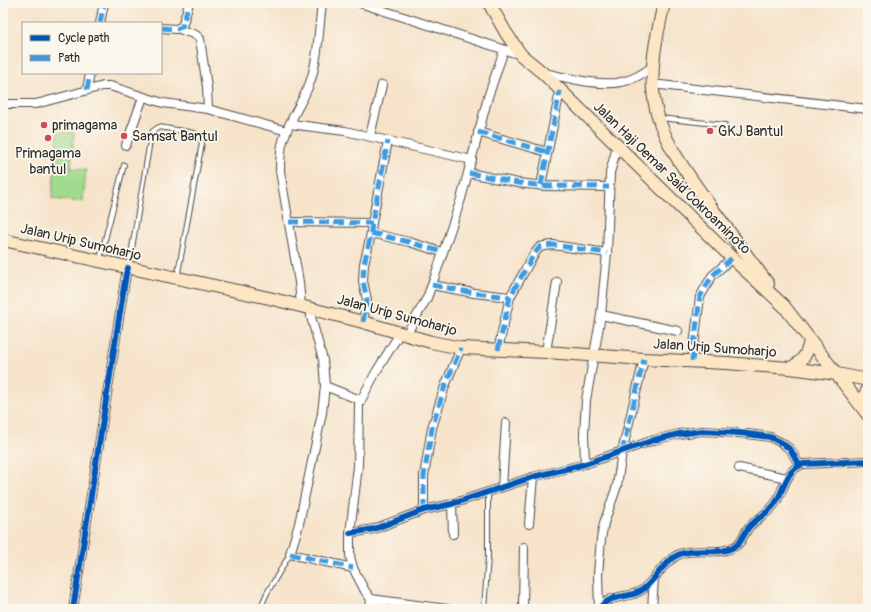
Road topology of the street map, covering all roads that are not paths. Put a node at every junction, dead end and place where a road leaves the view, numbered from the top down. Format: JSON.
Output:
{"nodes":[{"id":1,"x":104,"y":3,"type":"edge"},
{"id":2,"x":189,"y":3,"type":"edge"},
{"id":3,"x":322,"y":3,"type":"edge"},
{"id":4,"x":360,"y":3,"type":"edge"},
{"id":5,"x":489,"y":3,"type":"edge"},
{"id":6,"x":664,"y":3,"type":"edge"},
{"id":7,"x":100,"y":22,"type":"edge"},
{"id":8,"x":162,"y":28,"type":"edge"},
{"id":9,"x":179,"y":28,"type":"junction"},
{"id":10,"x":504,"y":50,"type":"junction"},
{"id":11,"x":521,"y":55,"type":"junction"},
{"id":12,"x":652,"y":67,"type":"junction"},
{"id":13,"x":543,"y":73,"type":"junction"},
{"id":14,"x":90,"y":74,"type":"edge"},
{"id":15,"x":652,"y":84,"type":"junction"},
{"id":16,"x":382,"y":85,"type":"dead end"},
{"id":17,"x":87,"y":90,"type":"junction"},
{"id":18,"x":560,"y":91,"type":"junction"},
{"id":19,"x":143,"y":97,"type":"junction"},
{"id":20,"x":3,"y":104,"type":"edge"},
{"id":21,"x":208,"y":109,"type":"junction"},
{"id":22,"x":868,"y":109,"type":"edge"},
{"id":23,"x":658,"y":118,"type":"junction"},
{"id":24,"x":725,"y":125,"type":"dead end"},
{"id":25,"x":289,"y":128,"type":"junction"},
{"id":26,"x":478,"y":132,"type":"junction"},
{"id":27,"x":370,"y":136,"type":"junction"},
{"id":28,"x":388,"y":141,"type":"junction"},
{"id":29,"x":126,"y":145,"type":"dead end"},
{"id":30,"x":617,"y":146,"type":"junction"},
{"id":31,"x":547,"y":152,"type":"junction"},
{"id":32,"x":472,"y":160,"type":"junction"},
{"id":33,"x":124,"y":165,"type":"dead end"},
{"id":34,"x":469,"y":173,"type":"junction"},
{"id":35,"x":541,"y":185,"type":"junction"},
{"id":36,"x":609,"y":187,"type":"junction"},
{"id":37,"x":289,"y":222,"type":"junction"},
{"id":38,"x":372,"y":223,"type":"junction"},
{"id":39,"x":371,"y":234,"type":"junction"},
{"id":40,"x":3,"y":240,"type":"edge"},
{"id":41,"x":442,"y":252,"type":"junction"},
{"id":42,"x":607,"y":253,"type":"junction"},
{"id":43,"x":732,"y":258,"type":"junction"},
{"id":44,"x":99,"y":262,"type":"junction"},
{"id":45,"x":128,"y":268,"type":"junction"},
{"id":46,"x":177,"y":279,"type":"junction"},
{"id":47,"x":557,"y":282,"type":"dead end"},
{"id":48,"x":432,"y":285,"type":"junction"},
{"id":49,"x":510,"y":297,"type":"junction"},
{"id":50,"x":784,"y":306,"type":"junction"},
{"id":51,"x":306,"y":307,"type":"junction"},
{"id":52,"x":601,"y":315,"type":"junction"},
{"id":53,"x":363,"y":322,"type":"junction"},
{"id":54,"x":678,"y":332,"type":"dead end"},
{"id":55,"x":403,"y":334,"type":"junction"},
{"id":56,"x":810,"y":341,"type":"junction"},
{"id":57,"x":461,"y":348,"type":"junction"},
{"id":58,"x":498,"y":350,"type":"junction"},
{"id":59,"x":546,"y":352,"type":"junction"},
{"id":60,"x":593,"y":355,"type":"junction"},
{"id":61,"x":644,"y":359,"type":"junction"},
{"id":62,"x":692,"y":361,"type":"junction"},
{"id":63,"x":790,"y":368,"type":"junction"},
{"id":64,"x":837,"y":374,"type":"junction"},
{"id":65,"x":868,"y":380,"type":"edge"},
{"id":66,"x":325,"y":386,"type":"junction"},
{"id":67,"x":868,"y":389,"type":"edge"},
{"id":68,"x":360,"y":400,"type":"junction"},
{"id":69,"x":867,"y":414,"type":"edge"},
{"id":70,"x":506,"y":423,"type":"dead end"},
{"id":71,"x":622,"y":452,"type":"junction"},
{"id":72,"x":868,"y":461,"type":"edge"},
{"id":73,"x":585,"y":464,"type":"junction"},
{"id":74,"x":799,"y":465,"type":"junction"},
{"id":75,"x":738,"y":468,"type":"dead end"},
{"id":76,"x":533,"y":477,"type":"junction"},
{"id":77,"x":787,"y":478,"type":"junction"},
{"id":78,"x":502,"y":487,"type":"junction"},
{"id":79,"x":488,"y":492,"type":"junction"},
{"id":80,"x":452,"y":504,"type":"junction"},
{"id":81,"x":424,"y":510,"type":"junction"},
{"id":82,"x":529,"y":524,"type":"dead end"},
{"id":83,"x":350,"y":533,"type":"junction"},
{"id":84,"x":453,"y":534,"type":"dead end"},
{"id":85,"x":524,"y":547,"type":"dead end"},
{"id":86,"x":290,"y":554,"type":"junction"},
{"id":87,"x":353,"y":568,"type":"junction"},
{"id":88,"x":654,"y":578,"type":"junction"},
{"id":89,"x":371,"y":599,"type":"junction"},
{"id":90,"x":261,"y":607,"type":"edge"},
{"id":91,"x":72,"y":609,"type":"edge"},
{"id":92,"x":265,"y":609,"type":"edge"},
{"id":93,"x":370,"y":609,"type":"edge"},
{"id":94,"x":447,"y":609,"type":"edge"},
{"id":95,"x":484,"y":609,"type":"edge"},
{"id":96,"x":523,"y":609,"type":"edge"},
{"id":97,"x":599,"y":609,"type":"edge"},
{"id":98,"x":652,"y":609,"type":"edge"}],
"edges":[{"from":1,"to":7,"type":"street"},
{"from":2,"to":9,"type":"street"},
{"from":3,"to":25,"type":"street"},
{"from":4,"to":10,"type":"street"},
{"from":5,"to":11,"type":"main road","name":"Jalan Haji Oemar Said Cokroaminoto"},
{"from":6,"to":12,"type":"main road"},
{"from":8,"to":9,"type":"street"},
{"from":9,"to":21,"type":"street"},
{"from":10,"to":11,"type":"street"},
{"from":10,"to":26,"type":"street"},
{"from":11,"to":13,"type":"main road","name":"Jalan Haji Oemar Said Cokroaminoto"},
{"from":12,"to":13,"type":"street"},
{"from":12,"to":15,"type":"main road"},
{"from":13,"to":18,"type":"main road","name":"Jalan Haji Oemar Said Cokroaminoto"},
{"from":14,"to":17,"type":"street"},
{"from":15,"to":22,"type":"street"},
{"from":15,"to":23,"type":"main road"},
{"from":16,"to":27,"type":"street"},
{"from":17,"to":19,"type":"street"},
{"from":17,"to":20,"type":"street"},
{"from":18,"to":30,"type":"main road","name":"Jalan Haji Oemar Said Cokroaminoto"},
{"from":18,"to":31,"type":"street"},
{"from":19,"to":21,"type":"street"},
{"from":19,"to":29,"type":"street"},
{"from":21,"to":25,"type":"street"},
{"from":23,"to":24,"type":"lane"},
{"from":23,"to":50,"type":"main road"},
{"from":25,"to":27,"type":"street"},
{"from":25,"to":37,"type":"street"},
{"from":26,"to":31,"type":"street"},
{"from":26,"to":32,"type":"street"},
{"from":27,"to":28,"type":"street"},
{"from":28,"to":32,"type":"street"},
{"from":28,"to":38,"type":"street"},
{"from":30,"to":36,"type":"street"},
{"from":30,"to":43,"type":"main road","name":"Jalan Haji Oemar Said Cokroaminoto"},
{"from":31,"to":35,"type":"street"},
{"from":32,"to":34,"type":"street"},
{"from":33,"to":44,"type":"lane"},
{"from":34,"to":35,"type":"street"},
{"from":34,"to":41,"type":"street"},
{"from":35,"to":36,"type":"street"},
{"from":36,"to":42,"type":"street"},
{"from":37,"to":38,"type":"street"},
{"from":37,"to":51,"type":"street"},
{"from":38,"to":39,"type":"street"},
{"from":39,"to":41,"type":"street"},
{"from":39,"to":53,"type":"street"},
{"from":40,"to":44,"type":"main road","name":"Jalan Urip Sumoharjo"},
{"from":41,"to":48,"type":"street"},
{"from":42,"to":49,"type":"street"},
{"from":42,"to":52,"type":"street"},
{"from":43,"to":50,"type":"main road","name":"Jalan Haji Oemar Said Cokroaminoto"},
{"from":43,"to":62,"type":"street"},
{"from":44,"to":45,"type":"main road","name":"Jalan Urip Sumoharjo"},
{"from":45,"to":46,"type":"main road","name":"Jalan Urip Sumoharjo"},
{"from":45,"to":46,"type":"lane"},
{"from":45,"to":91,"type":"street"},
{"from":46,"to":51,"type":"main road","name":"Jalan Urip Sumoharjo"},
{"from":47,"to":59,"type":"street"},
{"from":48,"to":49,"type":"street"},
{"from":48,"to":55,"type":"street"},
{"from":49,"to":58,"type":"street"},
{"from":50,"to":56,"type":"main road","name":"Jalan Haji Oemar Said Cokroaminoto"},
{"from":51,"to":53,"type":"main road","name":"Jalan Urip Sumoharjo"},
{"from":51,"to":66,"type":"street"},
{"from":52,"to":54,"type":"street"},
{"from":52,"to":60,"type":"street"},
{"from":53,"to":55,"type":"main road","name":"Jalan Urip Sumoharjo"},
{"from":55,"to":57,"type":"main road","name":"Jalan Urip Sumoharjo"},
{"from":55,"to":68,"type":"street"},
{"from":56,"to":63,"type":"main road"},
{"from":56,"to":64,"type":"main road","name":"Jalan Haji Oemar Said Cokroaminoto"},
{"from":57,"to":58,"type":"main road","name":"Jalan Urip Sumoharjo"},
{"from":57,"to":81,"type":"street"},
{"from":58,"to":59,"type":"main road","name":"Jalan Urip Sumoharjo"},
{"from":59,"to":60,"type":"main road","name":"Jalan Urip Sumoharjo"},
{"from":60,"to":61,"type":"main road","name":"Jalan Urip Sumoharjo"},
{"from":60,"to":73,"type":"street"},
{"from":61,"to":62,"type":"main road","name":"Jalan Urip Sumoharjo"},
{"from":61,"to":71,"type":"street"},
{"from":62,"to":63,"type":"main road","name":"Jalan Urip Sumoharjo"},
{"from":63,"to":64,"type":"main road","name":"Jalan Urip Sumoharjo"},
{"from":64,"to":65,"type":"main road","name":"Jalan Urip Sumoharjo"},
{"from":64,"to":69,"type":"main road","name":"Jalan Haji Oemar Said Cokroaminoto"},
{"from":66,"to":68,"type":"street"},
{"from":66,"to":86,"type":"street"},
{"from":67,"to":69,"type":"main road"},
{"from":68,"to":83,"type":"street"},
{"from":70,"to":78,"type":"street"},
{"from":71,"to":73,"type":"street"},
{"from":71,"to":74,"type":"street"},
{"from":71,"to":97,"type":"street"},
{"from":72,"to":74,"type":"street"},
{"from":73,"to":76,"type":"street"},
{"from":74,"to":77,"type":"street"},
{"from":75,"to":77,"type":"street"},
{"from":76,"to":78,"type":"street"},
{"from":76,"to":82,"type":"street"},
{"from":77,"to":88,"type":"street"},
{"from":78,"to":79,"type":"street"},
{"from":79,"to":80,"type":"street"},
{"from":79,"to":95,"type":"lane"},
{"from":80,"to":81,"type":"street"},
{"from":80,"to":84,"type":"street"},
{"from":81,"to":83,"type":"street"},
{"from":83,"to":87,"type":"street"},
{"from":85,"to":96,"type":"street"},
{"from":86,"to":87,"type":"street"},
{"from":86,"to":90,"type":"lane"},
{"from":87,"to":89,"type":"street"},
{"from":88,"to":97,"type":"street"},
{"from":88,"to":98,"type":"street"},
{"from":89,"to":93,"type":"street"},
{"from":89,"to":94,"type":"street"},
{"from":90,"to":92,"type":"lane"}]}
